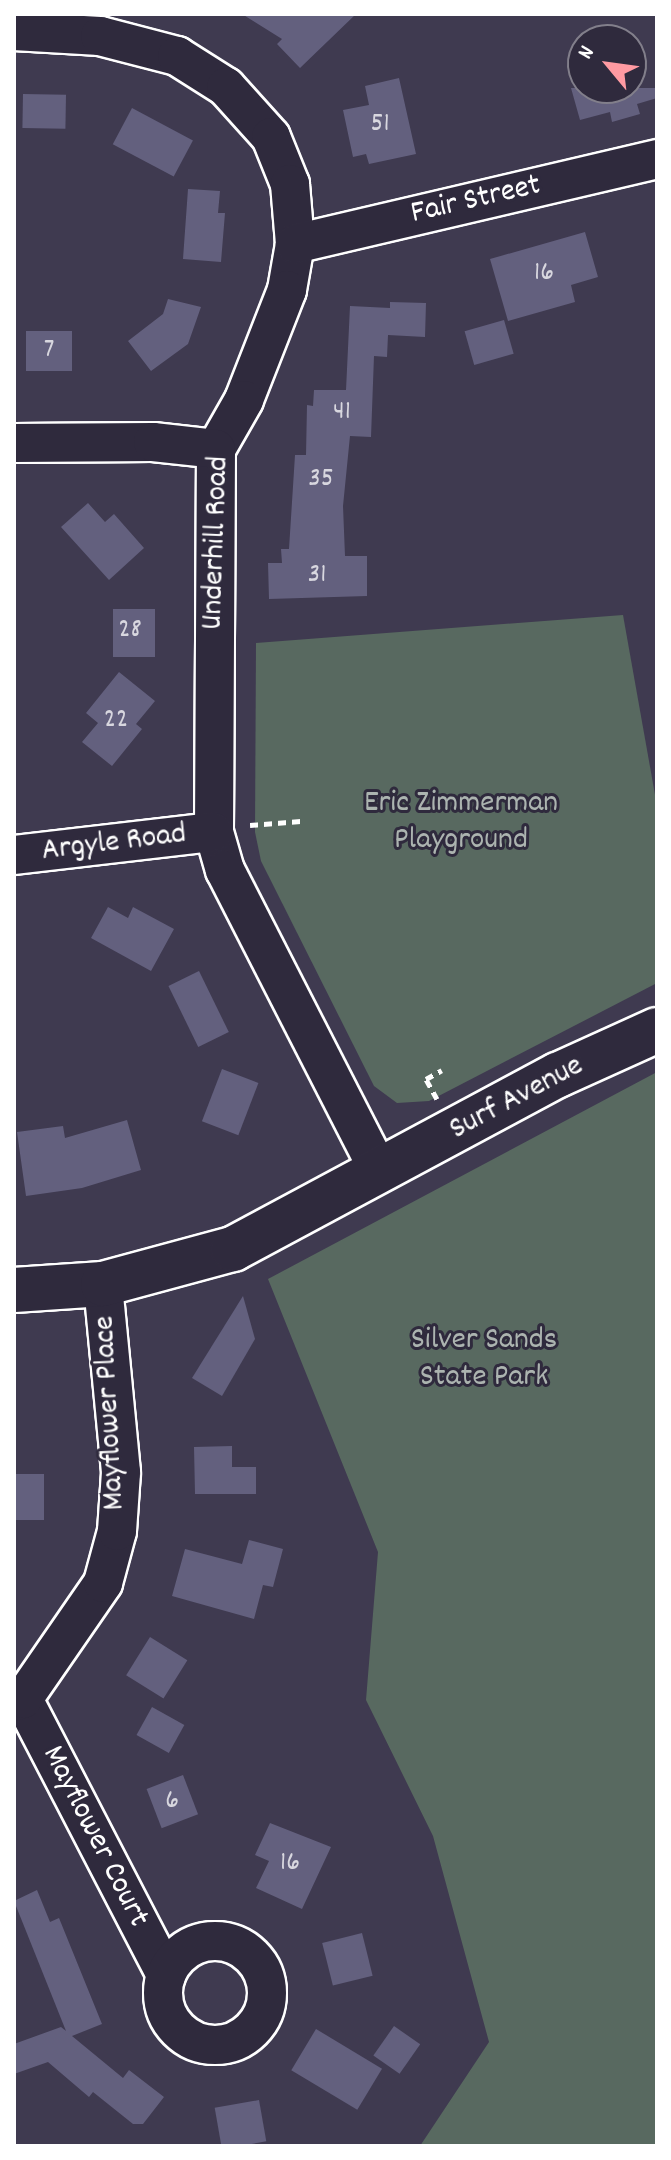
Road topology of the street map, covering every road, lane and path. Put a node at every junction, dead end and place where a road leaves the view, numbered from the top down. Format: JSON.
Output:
{"nodes":[{"id":1,"x":14,"y":31,"type":"edge"},
{"id":2,"x":657,"y":159,"type":"edge"},
{"id":3,"x":295,"y":244,"type":"junction"},
{"id":4,"x":14,"y":443,"type":"edge"},
{"id":5,"x":216,"y":449,"type":"junction"},
{"id":6,"x":301,"y":821,"type":"dead end"},
{"id":7,"x":250,"y":825,"type":"dead end"},
{"id":8,"x":214,"y":832,"type":"junction"},
{"id":9,"x":14,"y":855,"type":"edge"},
{"id":10,"x":657,"y":1030,"type":"edge"},
{"id":11,"x":442,"y":1070,"type":"dead end"},
{"id":12,"x":441,"y":1107,"type":"dead end"},
{"id":13,"x":380,"y":1173,"type":"junction"},
{"id":14,"x":103,"y":1284,"type":"junction"},
{"id":15,"x":14,"y":1290,"type":"edge"},
{"id":16,"x":18,"y":1700,"type":"edge"},
{"id":17,"x":166,"y":1975,"type":"dead end"}],
"edges":[{"from":1,"to":3,"type":"street","name":"Underhill Road"},
{"from":2,"to":3,"type":"street","name":"Fair Street"},
{"from":3,"to":5,"type":"street","name":"Underhill Road"},
{"from":4,"to":5,"type":"street"},
{"from":5,"to":8,"type":"street","name":"Underhill Road"},
{"from":6,"to":7,"type":"path"},
{"from":8,"to":9,"type":"street","name":"Argyle Road"},
{"from":8,"to":13,"type":"street","name":"Underhill Road"},
{"from":10,"to":13,"type":"street","name":"Surf Avenue"},
{"from":11,"to":12,"type":"path"},
{"from":13,"to":14,"type":"street","name":"Surf Avenue"},
{"from":14,"to":15,"type":"street","name":"Surf Avenue"},
{"from":14,"to":16,"type":"street","name":"Mayflower Place"},
{"from":16,"to":17,"type":"street","name":"Mayflower Court"}]}
